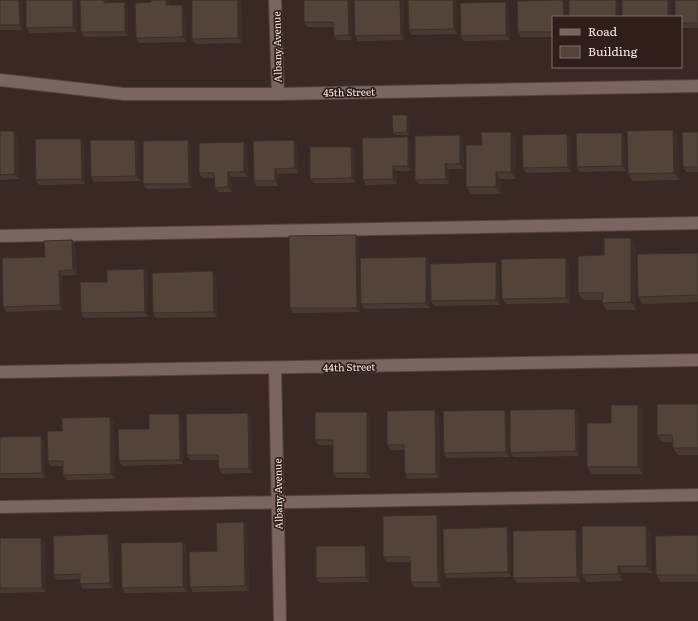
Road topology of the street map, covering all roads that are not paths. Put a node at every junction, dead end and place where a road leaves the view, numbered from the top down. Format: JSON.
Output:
{"nodes":[{"id":1,"x":276,"y":0,"type":"edge"},
{"id":2,"x":0,"y":80,"type":"edge"},
{"id":3,"x":698,"y":86,"type":"edge"},
{"id":4,"x":278,"y":94,"type":"junction"},
{"id":5,"x":698,"y":223,"type":"edge"},
{"id":6,"x":0,"y":236,"type":"edge"},
{"id":7,"x":698,"y":360,"type":"edge"},
{"id":8,"x":275,"y":368,"type":"junction"},
{"id":9,"x":0,"y":372,"type":"edge"},
{"id":10,"x":698,"y":495,"type":"edge"},
{"id":11,"x":278,"y":502,"type":"junction"},
{"id":12,"x":0,"y":507,"type":"edge"},
{"id":13,"x":280,"y":621,"type":"edge"}],
"edges":[{"from":1,"to":4,"type":"street","name":"Albany Avenue"},
{"from":2,"to":4,"type":"street","name":"45th Street"},
{"from":3,"to":4,"type":"street","name":"45th Street"},
{"from":5,"to":6,"type":"street"},
{"from":7,"to":8,"type":"street","name":"44th Street"},
{"from":8,"to":9,"type":"street","name":"44th Street"},
{"from":8,"to":11,"type":"street","name":"Albany Avenue"},
{"from":10,"to":11,"type":"street"},
{"from":11,"to":12,"type":"street"},
{"from":11,"to":13,"type":"street","name":"Albany Avenue"}]}
